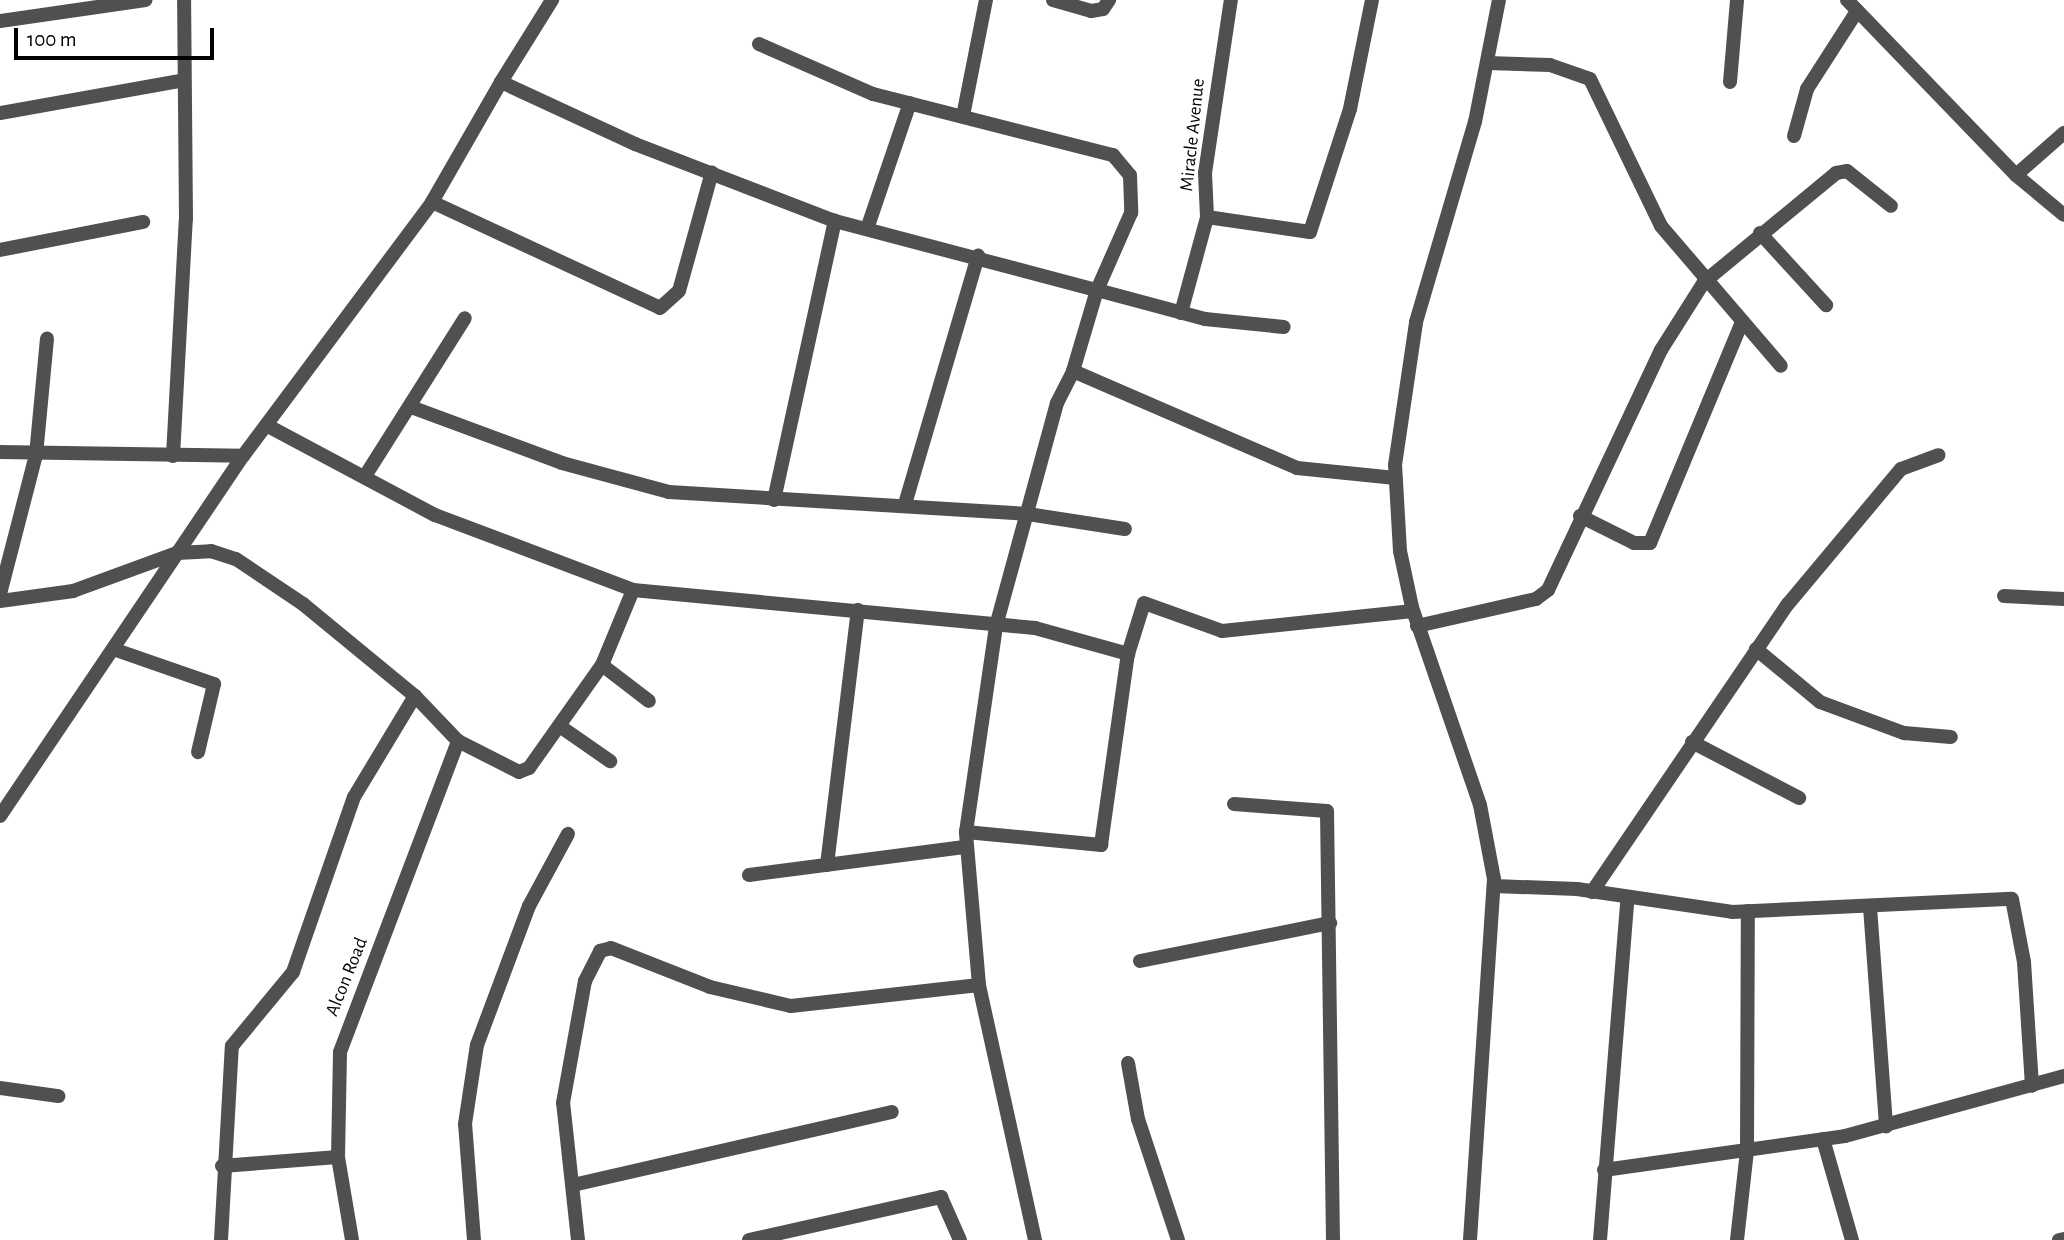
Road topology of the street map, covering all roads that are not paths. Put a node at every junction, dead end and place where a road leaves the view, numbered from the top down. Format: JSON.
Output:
{"nodes":[{"id":1,"x":145,"y":0,"type":"edge"},
{"id":2,"x":184,"y":0,"type":"edge"},
{"id":3,"x":552,"y":0,"type":"edge"},
{"id":4,"x":986,"y":0,"type":"edge"},
{"id":5,"x":1053,"y":0,"type":"edge"},
{"id":6,"x":1109,"y":0,"type":"edge"},
{"id":7,"x":1231,"y":0,"type":"edge"},
{"id":8,"x":1372,"y":0,"type":"edge"},
{"id":9,"x":1499,"y":0,"type":"edge"},
{"id":10,"x":1737,"y":0,"type":"edge"},
{"id":11,"x":1852,"y":5,"type":"edge"},
{"id":12,"x":0,"y":21,"type":"edge"},
{"id":13,"x":759,"y":44,"type":"dead end"},
{"id":14,"x":1489,"y":63,"type":"junction"},
{"id":15,"x":180,"y":82,"type":"junction"},
{"id":16,"x":501,"y":82,"type":"junction"},
{"id":17,"x":1730,"y":82,"type":"dead end"},
{"id":18,"x":910,"y":103,"type":"junction"},
{"id":19,"x":0,"y":113,"type":"edge"},
{"id":20,"x":963,"y":116,"type":"junction"},
{"id":21,"x":2064,"y":133,"type":"edge"},
{"id":22,"x":1794,"y":136,"type":"dead end"},
{"id":23,"x":712,"y":172,"type":"junction"},
{"id":24,"x":2016,"y":175,"type":"junction"},
{"id":25,"x":432,"y":202,"type":"junction"},
{"id":26,"x":1891,"y":206,"type":"dead end"},
{"id":27,"x":2064,"y":215,"type":"edge"},
{"id":28,"x":1207,"y":217,"type":"junction"},
{"id":29,"x":835,"y":221,"type":"junction"},
{"id":30,"x":143,"y":222,"type":"dead end"},
{"id":31,"x":867,"y":229,"type":"junction"},
{"id":32,"x":1760,"y":233,"type":"junction"},
{"id":33,"x":0,"y":250,"type":"edge"},
{"id":34,"x":978,"y":256,"type":"junction"},
{"id":35,"x":1704,"y":282,"type":"junction"},
{"id":36,"x":1097,"y":290,"type":"junction"},
{"id":37,"x":1826,"y":305,"type":"dead end"},
{"id":38,"x":1181,"y":313,"type":"junction"},
{"id":39,"x":465,"y":318,"type":"dead end"},
{"id":40,"x":1741,"y":324,"type":"junction"},
{"id":41,"x":1284,"y":327,"type":"dead end"},
{"id":42,"x":47,"y":339,"type":"dead end"},
{"id":43,"x":1781,"y":366,"type":"dead end"},
{"id":44,"x":1073,"y":371,"type":"junction"},
{"id":45,"x":411,"y":407,"type":"junction"},
{"id":46,"x":268,"y":426,"type":"junction"},
{"id":47,"x":0,"y":452,"type":"edge"},
{"id":48,"x":36,"y":455,"type":"junction"},
{"id":49,"x":1939,"y":455,"type":"dead end"},
{"id":50,"x":173,"y":456,"type":"junction"},
{"id":51,"x":243,"y":456,"type":"junction"},
{"id":52,"x":367,"y":473,"type":"junction"},
{"id":53,"x":1395,"y":478,"type":"junction"},
{"id":54,"x":774,"y":500,"type":"junction"},
{"id":55,"x":905,"y":504,"type":"junction"},
{"id":56,"x":1028,"y":514,"type":"junction"},
{"id":57,"x":1580,"y":516,"type":"junction"},
{"id":58,"x":1125,"y":529,"type":"dead end"},
{"id":59,"x":177,"y":553,"type":"junction"},
{"id":60,"x":633,"y":590,"type":"junction"},
{"id":61,"x":0,"y":594,"type":"edge"},
{"id":62,"x":2004,"y":596,"type":"dead end"},
{"id":63,"x":2064,"y":599,"type":"edge"},
{"id":64,"x":0,"y":601,"type":"edge"},
{"id":65,"x":858,"y":610,"type":"junction"},
{"id":66,"x":1413,"y":611,"type":"junction"},
{"id":67,"x":996,"y":626,"type":"junction"},
{"id":68,"x":1417,"y":626,"type":"junction"},
{"id":69,"x":113,"y":649,"type":"junction"},
{"id":70,"x":1756,"y":649,"type":"junction"},
{"id":71,"x":1128,"y":654,"type":"junction"},
{"id":72,"x":603,"y":665,"type":"junction"},
{"id":73,"x":415,"y":696,"type":"junction"},
{"id":74,"x":649,"y":701,"type":"dead end"},
{"id":75,"x":561,"y":727,"type":"junction"},
{"id":76,"x":1951,"y":737,"type":"dead end"},
{"id":77,"x":458,"y":741,"type":"junction"},
{"id":78,"x":1692,"y":742,"type":"junction"},
{"id":79,"x":198,"y":752,"type":"dead end"},
{"id":80,"x":610,"y":761,"type":"dead end"},
{"id":81,"x":1799,"y":798,"type":"dead end"},
{"id":82,"x":1234,"y":804,"type":"dead end"},
{"id":83,"x":0,"y":816,"type":"edge"},
{"id":84,"x":966,"y":832,"type":"junction"},
{"id":85,"x":568,"y":834,"type":"dead end"},
{"id":86,"x":966,"y":847,"type":"junction"},
{"id":87,"x":827,"y":865,"type":"junction"},
{"id":88,"x":749,"y":875,"type":"dead end"},
{"id":89,"x":1494,"y":886,"type":"junction"},
{"id":90,"x":1592,"y":892,"type":"junction"},
{"id":91,"x":1627,"y":901,"type":"junction"},
{"id":92,"x":1870,"y":906,"type":"junction"},
{"id":93,"x":1748,"y":911,"type":"junction"},
{"id":94,"x":1330,"y":923,"type":"junction"},
{"id":95,"x":1140,"y":961,"type":"dead end"},
{"id":96,"x":979,"y":985,"type":"junction"},
{"id":97,"x":1128,"y":1063,"type":"dead end"},
{"id":98,"x":2064,"y":1076,"type":"edge"},
{"id":99,"x":2032,"y":1086,"type":"junction"},
{"id":100,"x":0,"y":1088,"type":"edge"},
{"id":101,"x":58,"y":1096,"type":"dead end"},
{"id":102,"x":892,"y":1112,"type":"dead end"},
{"id":103,"x":1886,"y":1126,"type":"junction"},
{"id":104,"x":1823,"y":1139,"type":"junction"},
{"id":105,"x":1747,"y":1151,"type":"junction"},
{"id":106,"x":338,"y":1157,"type":"junction"},
{"id":107,"x":222,"y":1167,"type":"junction"},
{"id":108,"x":1604,"y":1170,"type":"junction"},
{"id":109,"x":573,"y":1185,"type":"junction"},
{"id":110,"x":1468,"y":1238,"type":"edge"},
{"id":111,"x":221,"y":1240,"type":"edge"},
{"id":112,"x":352,"y":1240,"type":"edge"},
{"id":113,"x":474,"y":1240,"type":"edge"},
{"id":114,"x":578,"y":1240,"type":"edge"},
{"id":115,"x":749,"y":1240,"type":"edge"},
{"id":116,"x":960,"y":1240,"type":"edge"},
{"id":117,"x":1035,"y":1240,"type":"edge"},
{"id":118,"x":1178,"y":1240,"type":"edge"},
{"id":119,"x":1333,"y":1240,"type":"edge"},
{"id":120,"x":1600,"y":1240,"type":"edge"},
{"id":121,"x":1737,"y":1240,"type":"edge"},
{"id":122,"x":1852,"y":1240,"type":"edge"}],
"edges":[{"from":1,"to":12,"type":"street"},
{"from":2,"to":15,"type":"street"},
{"from":3,"to":16,"type":"street"},
{"from":4,"to":20,"type":"street"},
{"from":5,"to":6,"type":"street"},
{"from":7,"to":28,"type":"street","name":"Miracle Avenue"},
{"from":8,"to":28,"type":"street"},
{"from":9,"to":14,"type":"street"},
{"from":10,"to":17,"type":"street"},
{"from":11,"to":22,"type":"street"},
{"from":11,"to":24,"type":"street"},
{"from":13,"to":18,"type":"street"},
{"from":14,"to":35,"type":"street"},
{"from":14,"to":53,"type":"street"},
{"from":15,"to":19,"type":"street"},
{"from":15,"to":50,"type":"street"},
{"from":16,"to":23,"type":"street"},
{"from":16,"to":25,"type":"street"},
{"from":18,"to":20,"type":"street"},
{"from":18,"to":31,"type":"street"},
{"from":20,"to":36,"type":"street"},
{"from":21,"to":24,"type":"street"},
{"from":23,"to":25,"type":"street"},
{"from":23,"to":29,"type":"street"},
{"from":24,"to":27,"type":"street"},
{"from":25,"to":46,"type":"street"},
{"from":26,"to":32,"type":"street"},
{"from":28,"to":38,"type":"street","name":"Miracle Avenue"},
{"from":29,"to":31,"type":"street"},
{"from":29,"to":54,"type":"street"},
{"from":30,"to":33,"type":"street"},
{"from":31,"to":34,"type":"street"},
{"from":32,"to":35,"type":"street"},
{"from":32,"to":37,"type":"street"},
{"from":34,"to":36,"type":"street"},
{"from":34,"to":55,"type":"street"},
{"from":35,"to":40,"type":"street"},
{"from":35,"to":57,"type":"street"},
{"from":36,"to":38,"type":"street"},
{"from":36,"to":44,"type":"street"},
{"from":38,"to":41,"type":"street"},
{"from":39,"to":45,"type":"street"},
{"from":40,"to":43,"type":"street"},
{"from":40,"to":57,"type":"street"},
{"from":42,"to":48,"type":"street"},
{"from":44,"to":53,"type":"street"},
{"from":44,"to":56,"type":"street"},
{"from":45,"to":52,"type":"street"},
{"from":45,"to":54,"type":"street"},
{"from":46,"to":51,"type":"street"},
{"from":46,"to":52,"type":"street"},
{"from":47,"to":48,"type":"street"},
{"from":48,"to":50,"type":"street"},
{"from":48,"to":61,"type":"street"},
{"from":49,"to":70,"type":"street"},
{"from":50,"to":51,"type":"street"},
{"from":51,"to":59,"type":"street"},
{"from":52,"to":60,"type":"street"},
{"from":53,"to":66,"type":"street"},
{"from":54,"to":55,"type":"street"},
{"from":55,"to":56,"type":"street"},
{"from":56,"to":58,"type":"street"},
{"from":56,"to":67,"type":"street"},
{"from":57,"to":68,"type":"street"},
{"from":59,"to":64,"type":"street"},
{"from":59,"to":69,"type":"street"},
{"from":59,"to":73,"type":"street"},
{"from":60,"to":65,"type":"street"},
{"from":60,"to":72,"type":"street"},
{"from":62,"to":63,"type":"street"},
{"from":65,"to":67,"type":"street"},
{"from":65,"to":87,"type":"street"},
{"from":66,"to":68,"type":"street"},
{"from":66,"to":71,"type":"street"},
{"from":67,"to":71,"type":"street"},
{"from":67,"to":84,"type":"street"},
{"from":68,"to":89,"type":"street"},
{"from":69,"to":79,"type":"street"},
{"from":69,"to":83,"type":"street"},
{"from":70,"to":76,"type":"street"},
{"from":70,"to":78,"type":"street"},
{"from":71,"to":84,"type":"street"},
{"from":72,"to":74,"type":"street"},
{"from":72,"to":75,"type":"street"},
{"from":73,"to":77,"type":"street"},
{"from":73,"to":107,"type":"street"},
{"from":75,"to":77,"type":"street"},
{"from":75,"to":80,"type":"street"},
{"from":77,"to":106,"type":"street","name":"Alcon Road"},
{"from":78,"to":81,"type":"street"},
{"from":78,"to":90,"type":"street"},
{"from":82,"to":94,"type":"street"},
{"from":84,"to":86,"type":"street"},
{"from":85,"to":113,"type":"street"},
{"from":86,"to":87,"type":"street"},
{"from":86,"to":96,"type":"street"},
{"from":87,"to":88,"type":"street"},
{"from":89,"to":90,"type":"street"},
{"from":89,"to":110,"type":"street"},
{"from":90,"to":91,"type":"street"},
{"from":91,"to":93,"type":"street"},
{"from":91,"to":108,"type":"street"},
{"from":92,"to":93,"type":"street"},
{"from":92,"to":99,"type":"street"},
{"from":92,"to":103,"type":"street"},
{"from":93,"to":105,"type":"street"},
{"from":94,"to":95,"type":"street"},
{"from":94,"to":119,"type":"street"},
{"from":96,"to":109,"type":"street"},
{"from":96,"to":117,"type":"street"},
{"from":97,"to":118,"type":"street"},
{"from":98,"to":99,"type":"street"},
{"from":99,"to":103,"type":"street"},
{"from":100,"to":101,"type":"street"},
{"from":102,"to":109,"type":"street"},
{"from":103,"to":104,"type":"street"},
{"from":104,"to":105,"type":"street"},
{"from":104,"to":122,"type":"street"},
{"from":105,"to":108,"type":"street"},
{"from":105,"to":121,"type":"street"},
{"from":106,"to":107,"type":"street"},
{"from":106,"to":112,"type":"street","name":"Alcon Road"},
{"from":107,"to":111,"type":"street"},
{"from":108,"to":120,"type":"street"},
{"from":109,"to":114,"type":"street"},
{"from":115,"to":116,"type":"street"}]}
